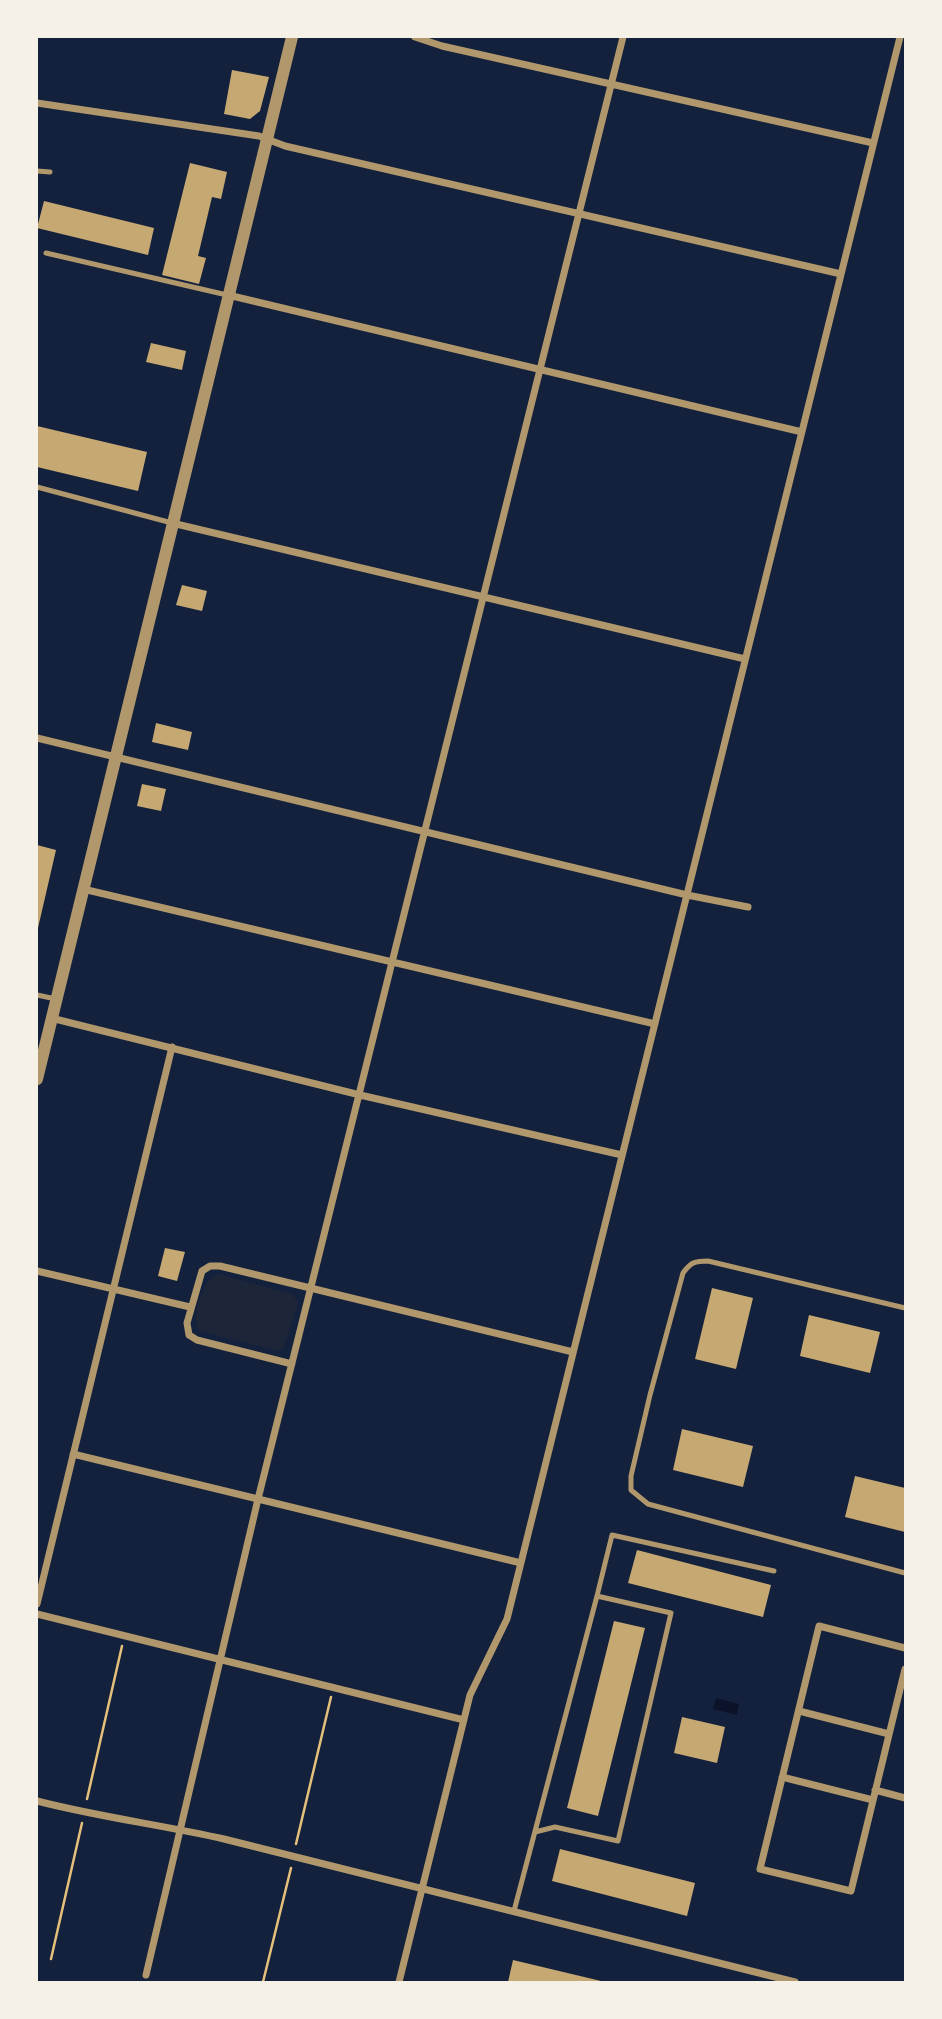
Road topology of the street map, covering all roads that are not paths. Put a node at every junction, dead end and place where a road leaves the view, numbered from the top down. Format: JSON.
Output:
{"nodes":[{"id":1,"x":292,"y":37,"type":"edge"},
{"id":2,"x":415,"y":37,"type":"edge"},
{"id":3,"x":623,"y":37,"type":"edge"},
{"id":4,"x":900,"y":37,"type":"edge"},
{"id":5,"x":611,"y":84,"type":"junction"},
{"id":6,"x":37,"y":103,"type":"edge"},
{"id":7,"x":266,"y":139,"type":"junction"},
{"id":8,"x":873,"y":143,"type":"junction"},
{"id":9,"x":37,"y":171,"type":"edge"},
{"id":10,"x":50,"y":172,"type":"dead end"},
{"id":11,"x":579,"y":213,"type":"junction"},
{"id":12,"x":46,"y":253,"type":"dead end"},
{"id":13,"x":841,"y":274,"type":"junction"},
{"id":14,"x":228,"y":295,"type":"junction"},
{"id":15,"x":540,"y":370,"type":"junction"},
{"id":16,"x":802,"y":432,"type":"junction"},
{"id":17,"x":37,"y":486,"type":"edge"},
{"id":18,"x":172,"y":523,"type":"junction"},
{"id":19,"x":484,"y":597,"type":"junction"},
{"id":20,"x":745,"y":659,"type":"junction"},
{"id":21,"x":37,"y":738,"type":"edge"},
{"id":22,"x":115,"y":757,"type":"junction"},
{"id":23,"x":425,"y":832,"type":"junction"},
{"id":24,"x":83,"y":889,"type":"junction"},
{"id":25,"x":687,"y":895,"type":"junction"},
{"id":26,"x":748,"y":906,"type":"dead end"},
{"id":27,"x":393,"y":963,"type":"junction"},
{"id":28,"x":37,"y":995,"type":"edge"},
{"id":29,"x":56,"y":999,"type":"junction"},
{"id":30,"x":51,"y":1018,"type":"junction"},
{"id":31,"x":655,"y":1024,"type":"junction"},
{"id":32,"x":172,"y":1047,"type":"junction"},
{"id":33,"x":37,"y":1079,"type":"edge"},
{"id":34,"x":360,"y":1095,"type":"junction"},
{"id":35,"x":622,"y":1156,"type":"junction"},
{"id":36,"x":37,"y":1271,"type":"edge"},
{"id":37,"x":113,"y":1289,"type":"junction"},
{"id":38,"x":311,"y":1289,"type":"junction"},
{"id":39,"x":190,"y":1307,"type":"junction"},
{"id":40,"x":905,"y":1308,"type":"edge"},
{"id":41,"x":573,"y":1352,"type":"junction"},
{"id":42,"x":292,"y":1364,"type":"junction"},
{"id":43,"x":73,"y":1454,"type":"junction"},
{"id":44,"x":258,"y":1499,"type":"junction"},
{"id":45,"x":521,"y":1563,"type":"junction"},
{"id":46,"x":774,"y":1571,"type":"dead end"},
{"id":47,"x":905,"y":1573,"type":"edge"},
{"id":48,"x":597,"y":1596,"type":"junction"},
{"id":49,"x":37,"y":1604,"type":"edge"},
{"id":50,"x":37,"y":1614,"type":"edge"},
{"id":51,"x":905,"y":1648,"type":"edge"},
{"id":52,"x":220,"y":1659,"type":"junction"},
{"id":53,"x":905,"y":1669,"type":"edge"},
{"id":54,"x":799,"y":1711,"type":"junction"},
{"id":55,"x":464,"y":1720,"type":"junction"},
{"id":56,"x":889,"y":1734,"type":"junction"},
{"id":57,"x":782,"y":1777,"type":"junction"},
{"id":58,"x":875,"y":1790,"type":"junction"},
{"id":59,"x":905,"y":1798,"type":"edge"},
{"id":60,"x":873,"y":1800,"type":"junction"},
{"id":61,"x":37,"y":1801,"type":"edge"},
{"id":62,"x":180,"y":1829,"type":"junction"},
{"id":63,"x":535,"y":1832,"type":"junction"},
{"id":64,"x":422,"y":1888,"type":"junction"},
{"id":65,"x":514,"y":1911,"type":"junction"},
{"id":66,"x":146,"y":1975,"type":"dead end"},
{"id":67,"x":399,"y":1982,"type":"edge"},
{"id":68,"x":795,"y":1982,"type":"edge"}],
"edges":[{"from":1,"to":7,"type":"street"},
{"from":2,"to":5,"type":"street"},
{"from":3,"to":5,"type":"street"},
{"from":4,"to":8,"type":"street"},
{"from":5,"to":8,"type":"street"},
{"from":5,"to":11,"type":"street"},
{"from":6,"to":7,"type":"street"},
{"from":7,"to":11,"type":"street"},
{"from":7,"to":14,"type":"street"},
{"from":8,"to":13,"type":"street"},
{"from":9,"to":10,"type":"lane"},
{"from":11,"to":13,"type":"street"},
{"from":11,"to":15,"type":"street"},
{"from":12,"to":14,"type":"lane"},
{"from":13,"to":16,"type":"street"},
{"from":14,"to":15,"type":"street"},
{"from":14,"to":18,"type":"street"},
{"from":15,"to":16,"type":"street"},
{"from":15,"to":19,"type":"street"},
{"from":16,"to":20,"type":"street"},
{"from":17,"to":18,"type":"lane"},
{"from":18,"to":19,"type":"street"},
{"from":18,"to":22,"type":"street"},
{"from":19,"to":20,"type":"street"},
{"from":19,"to":23,"type":"street"},
{"from":20,"to":25,"type":"street"},
{"from":21,"to":22,"type":"street"},
{"from":22,"to":23,"type":"street"},
{"from":22,"to":24,"type":"street"},
{"from":23,"to":25,"type":"street"},
{"from":23,"to":27,"type":"street"},
{"from":24,"to":27,"type":"street"},
{"from":24,"to":29,"type":"street"},
{"from":25,"to":26,"type":"street"},
{"from":25,"to":31,"type":"street"},
{"from":27,"to":31,"type":"street"},
{"from":27,"to":34,"type":"street"},
{"from":28,"to":29,"type":"lane"},
{"from":29,"to":30,"type":"street"},
{"from":30,"to":32,"type":"street"},
{"from":30,"to":33,"type":"street"},
{"from":31,"to":35,"type":"street"},
{"from":32,"to":34,"type":"street"},
{"from":32,"to":37,"type":"street"},
{"from":34,"to":35,"type":"street"},
{"from":34,"to":38,"type":"street"},
{"from":35,"to":41,"type":"street"},
{"from":36,"to":37,"type":"street"},
{"from":37,"to":39,"type":"street"},
{"from":37,"to":43,"type":"street"},
{"from":38,"to":39,"type":"street"},
{"from":38,"to":41,"type":"street"},
{"from":38,"to":42,"type":"street"},
{"from":39,"to":42,"type":"street"},
{"from":40,"to":47,"type":"lane"},
{"from":41,"to":45,"type":"street"},
{"from":42,"to":44,"type":"street"},
{"from":43,"to":44,"type":"street"},
{"from":43,"to":49,"type":"street"},
{"from":44,"to":45,"type":"street"},
{"from":44,"to":52,"type":"street"},
{"from":45,"to":55,"type":"street"},
{"from":46,"to":48,"type":"lane"},
{"from":48,"to":63,"type":"lane"},
{"from":48,"to":63,"type":"lane"},
{"from":50,"to":52,"type":"street"},
{"from":51,"to":54,"type":"street"},
{"from":52,"to":55,"type":"street"},
{"from":52,"to":62,"type":"street"},
{"from":53,"to":56,"type":"street"},
{"from":54,"to":56,"type":"street"},
{"from":54,"to":57,"type":"street"},
{"from":55,"to":64,"type":"street"},
{"from":56,"to":58,"type":"street"},
{"from":57,"to":60,"type":"street"},
{"from":57,"to":60,"type":"street"},
{"from":58,"to":59,"type":"street"},
{"from":58,"to":60,"type":"street"},
{"from":61,"to":62,"type":"street"},
{"from":62,"to":64,"type":"street"},
{"from":62,"to":66,"type":"street"},
{"from":63,"to":65,"type":"lane"},
{"from":64,"to":65,"type":"street"},
{"from":64,"to":67,"type":"street"},
{"from":65,"to":68,"type":"street"}]}
